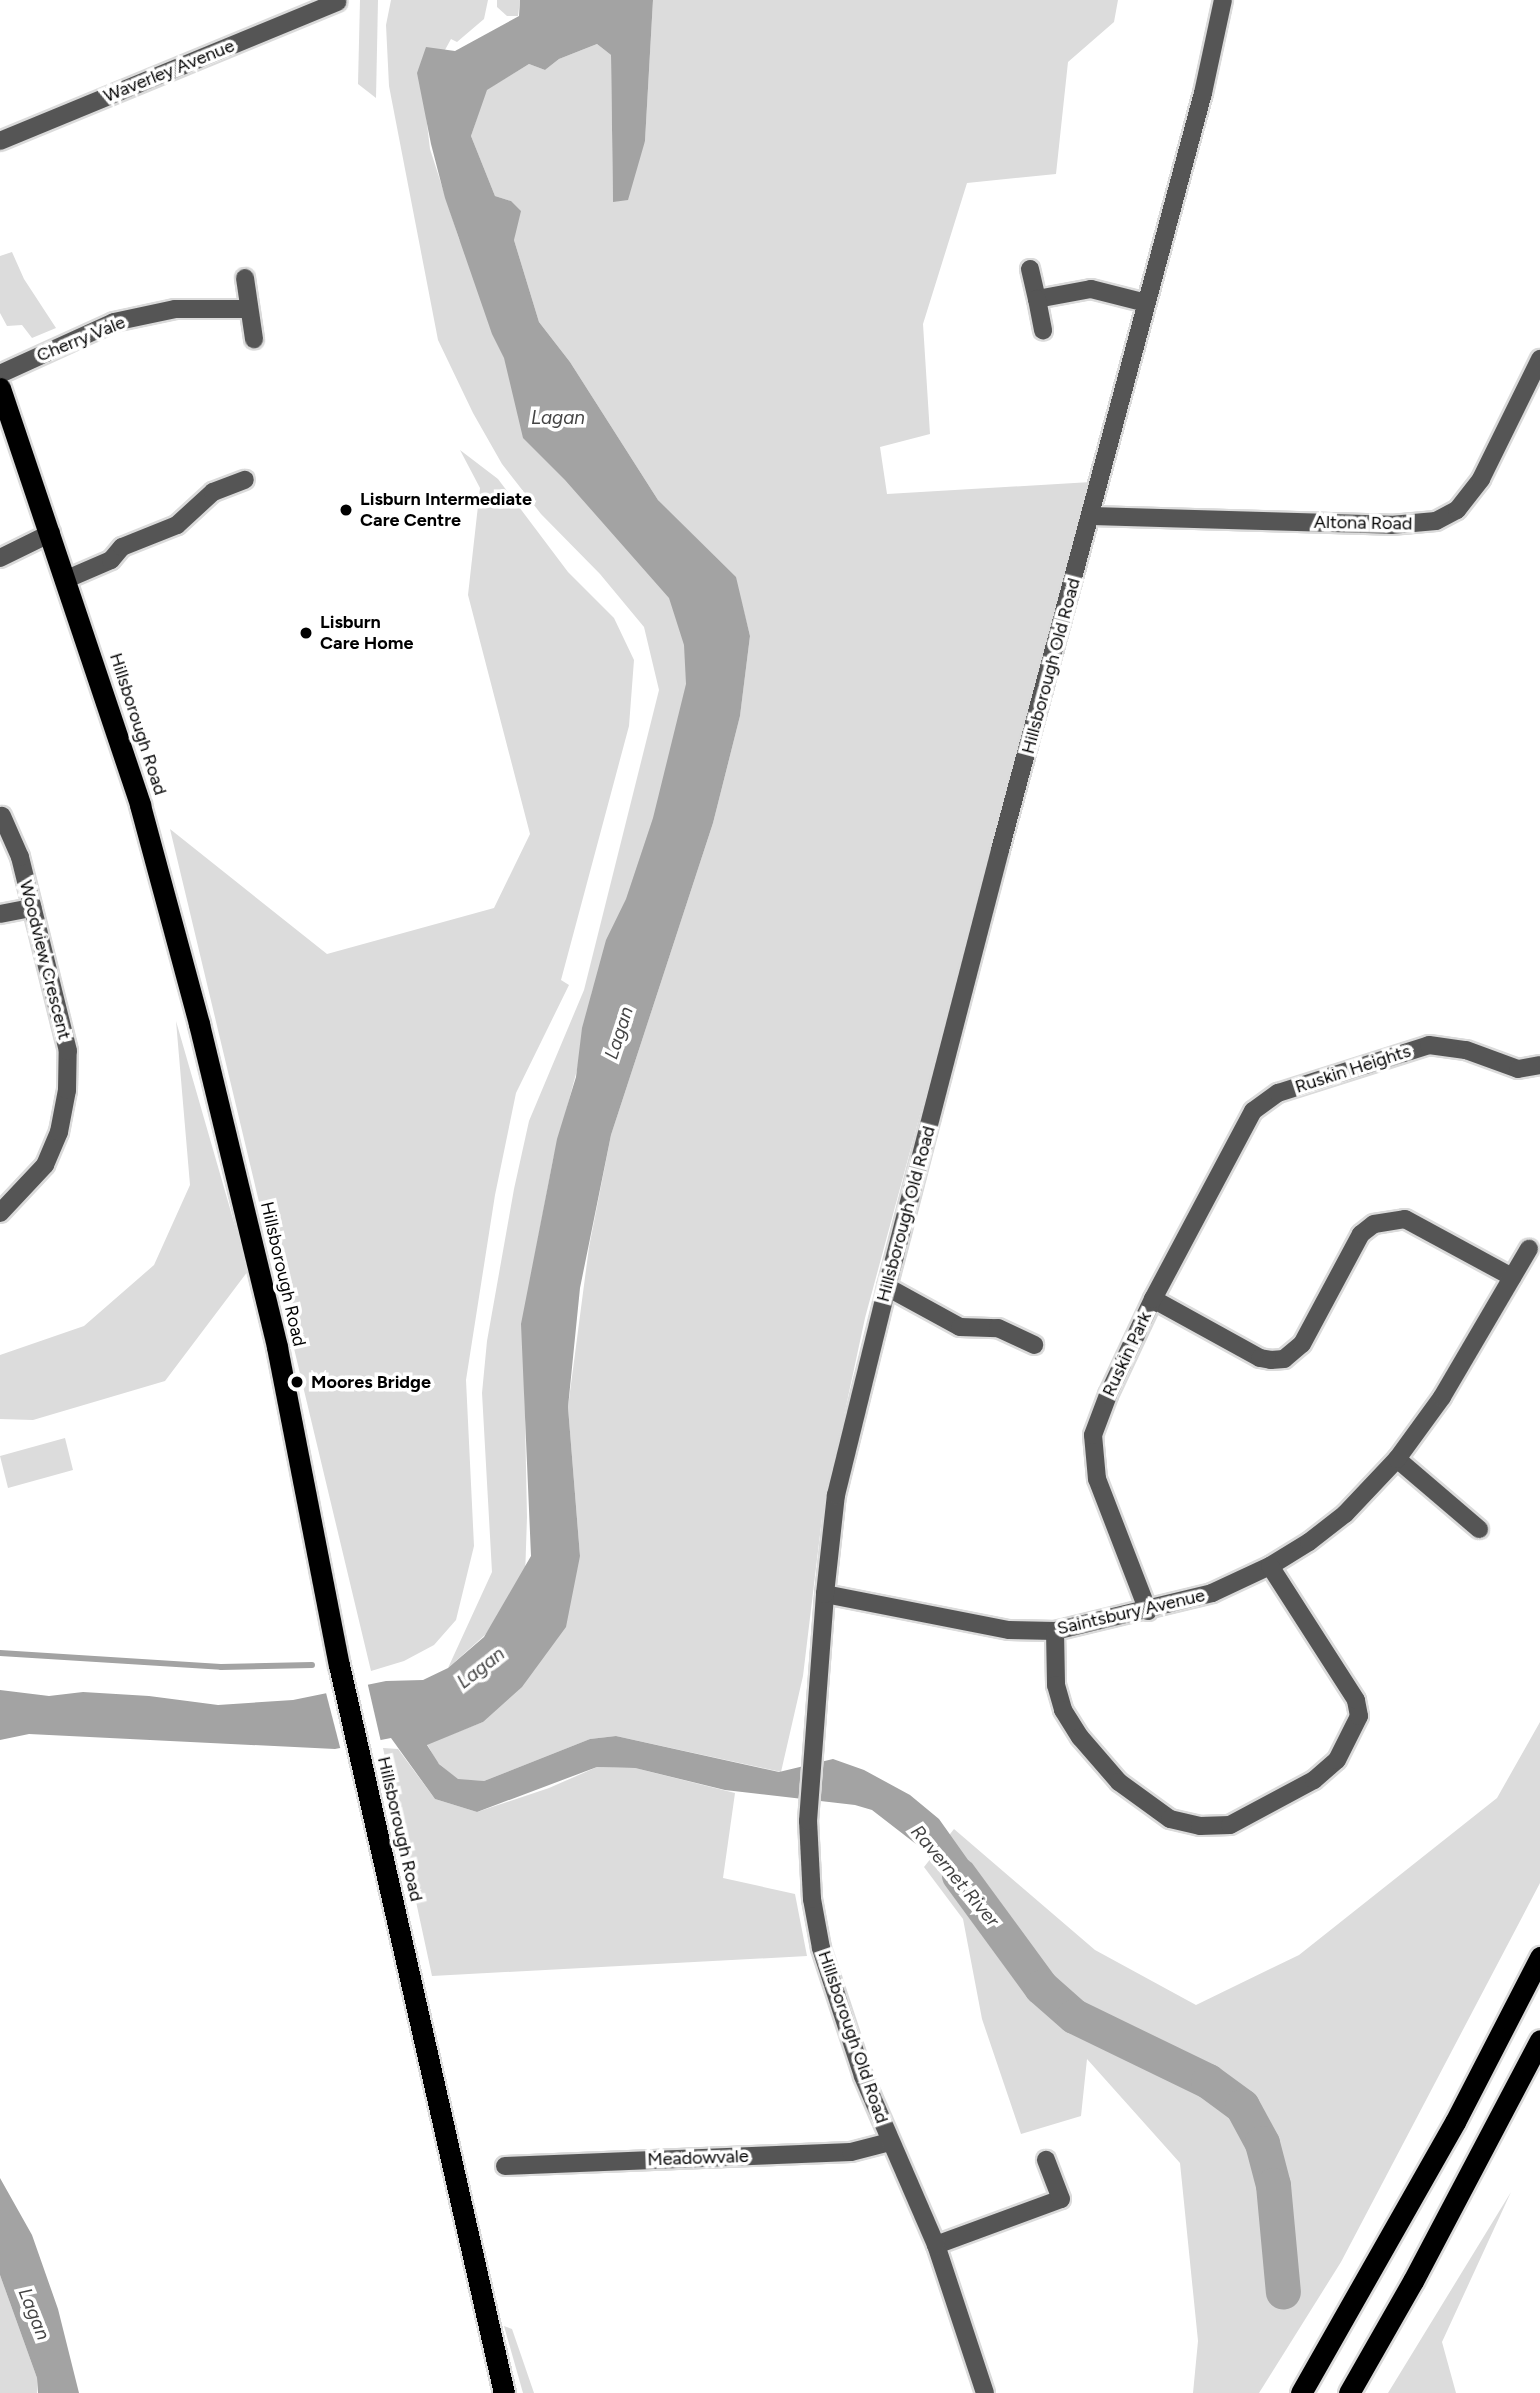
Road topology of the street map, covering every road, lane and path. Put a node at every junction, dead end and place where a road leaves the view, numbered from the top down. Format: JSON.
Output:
{"nodes":[{"id":1,"x":1223,"y":0,"type":"edge"},
{"id":2,"x":338,"y":2,"type":"dead end"},
{"id":3,"x":0,"y":141,"type":"edge"},
{"id":4,"x":1030,"y":269,"type":"dead end"},
{"id":5,"x":245,"y":278,"type":"dead end"},
{"id":6,"x":1037,"y":299,"type":"junction"},
{"id":7,"x":1146,"y":303,"type":"junction"},
{"id":8,"x":249,"y":309,"type":"junction"},
{"id":9,"x":1043,"y":330,"type":"dead end"},
{"id":10,"x":254,"y":339,"type":"dead end"},
{"id":11,"x":1540,"y":359,"type":"edge"},
{"id":12,"x":0,"y":374,"type":"edge"},
{"id":13,"x":0,"y":388,"type":"edge"},
{"id":14,"x":245,"y":480,"type":"dead end"},
{"id":15,"x":1092,"y":516,"type":"junction"},
{"id":16,"x":51,"y":533,"type":"junction"},
{"id":17,"x":0,"y":558,"type":"edge"},
{"id":18,"x":66,"y":579,"type":"junction"},
{"id":19,"x":2,"y":816,"type":"dead end"},
{"id":20,"x":32,"y":908,"type":"junction"},
{"id":21,"x":0,"y":914,"type":"edge"},
{"id":22,"x":1540,"y":1065,"type":"edge"},
{"id":23,"x":1253,"y":1111,"type":"joint"},
{"id":24,"x":0,"y":1213,"type":"edge"},
{"id":25,"x":1529,"y":1249,"type":"dead end"},
{"id":26,"x":1512,"y":1278,"type":"junction"},
{"id":27,"x":887,"y":1287,"type":"junction"},
{"id":28,"x":1153,"y":1299,"type":"junction"},
{"id":29,"x":1034,"y":1345,"type":"dead end"},
{"id":30,"x":1397,"y":1460,"type":"junction"},
{"id":31,"x":1479,"y":1530,"type":"dead end"},
{"id":32,"x":1270,"y":1566,"type":"junction"},
{"id":33,"x":825,"y":1594,"type":"junction"},
{"id":34,"x":1148,"y":1611,"type":"junction"},
{"id":35,"x":1055,"y":1631,"type":"junction"},
{"id":36,"x":1540,"y":1957,"type":"edge"},
{"id":37,"x":1540,"y":2040,"type":"edge"},
{"id":38,"x":890,"y":2141,"type":"junction"},
{"id":39,"x":1046,"y":2160,"type":"dead end"},
{"id":40,"x":505,"y":2166,"type":"dead end"},
{"id":41,"x":936,"y":2245,"type":"junction"},
{"id":42,"x":504,"y":2393,"type":"edge"},
{"id":43,"x":985,"y":2393,"type":"edge"},
{"id":44,"x":1301,"y":2393,"type":"edge"},
{"id":45,"x":1349,"y":2393,"type":"edge"}],
"edges":[{"from":1,"to":7,"type":"street","name":"Hillsborough Old Road"},
{"from":2,"to":3,"type":"street","name":"Waverley Avenue"},
{"from":4,"to":6,"type":"street"},
{"from":5,"to":8,"type":"street"},
{"from":6,"to":7,"type":"street"},
{"from":6,"to":9,"type":"street"},
{"from":7,"to":15,"type":"street","name":"Hillsborough Old Road"},
{"from":8,"to":10,"type":"street"},
{"from":8,"to":12,"type":"street","name":"Cherry Vale"},
{"from":11,"to":15,"type":"street","name":"Altona Road"},
{"from":13,"to":16,"type":"highway","name":"Hillsborough Road"},
{"from":14,"to":18,"type":"street"},
{"from":15,"to":27,"type":"street","name":"Hillsborough Old Road"},
{"from":16,"to":17,"type":"street"},
{"from":16,"to":18,"type":"highway","name":"Hillsborough Road"},
{"from":18,"to":42,"type":"highway","name":"Hillsborough Road"},
{"from":19,"to":20,"type":"street","name":"Woodview Crescent"},
{"from":20,"to":21,"type":"street"},
{"from":20,"to":24,"type":"street","name":"Woodview Crescent"},
{"from":22,"to":23,"type":"street","name":"Ruskin Heights"},
{"from":23,"to":28,"type":"street","name":"Ruskin Park"},
{"from":25,"to":26,"type":"street","name":"Saintsbury Avenue"},
{"from":26,"to":28,"type":"street"},
{"from":26,"to":30,"type":"street","name":"Saintsbury Avenue"},
{"from":27,"to":29,"type":"street"},
{"from":27,"to":33,"type":"street","name":"Hillsborough Old Road"},
{"from":28,"to":34,"type":"street","name":"Ruskin Park"},
{"from":30,"to":31,"type":"street"},
{"from":30,"to":32,"type":"street","name":"Saintsbury Avenue"},
{"from":32,"to":34,"type":"street","name":"Saintsbury Avenue"},
{"from":32,"to":35,"type":"street"},
{"from":33,"to":35,"type":"street","name":"Saintsbury Avenue"},
{"from":33,"to":38,"type":"street","name":"Hillsborough Old Road"},
{"from":34,"to":35,"type":"street","name":"Saintsbury Avenue"},
{"from":36,"to":44,"type":"highway"},
{"from":37,"to":45,"type":"highway"},
{"from":38,"to":40,"type":"street","name":"Meadowvale"},
{"from":38,"to":41,"type":"street","name":"Hillsborough Old Road"},
{"from":39,"to":41,"type":"street"},
{"from":41,"to":43,"type":"street","name":"Hillsborough Old Road"}]}
